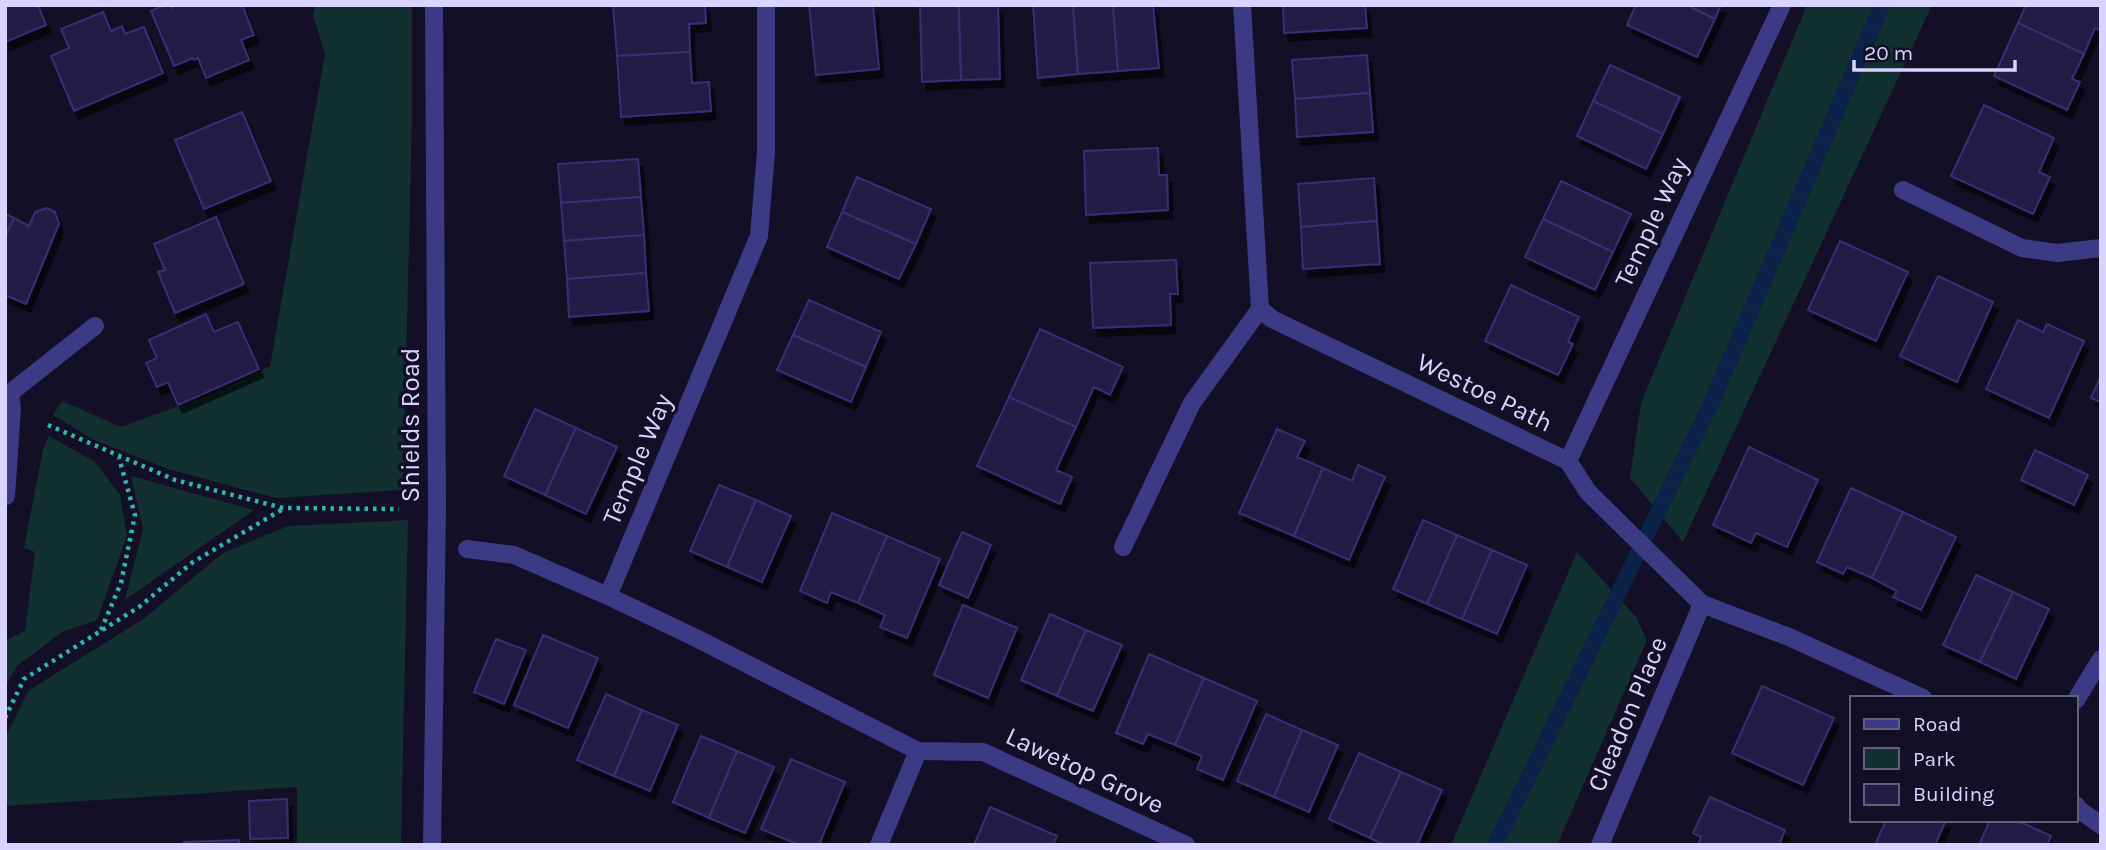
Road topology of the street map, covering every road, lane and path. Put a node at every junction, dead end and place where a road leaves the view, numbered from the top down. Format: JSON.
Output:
{"nodes":[{"id":1,"x":434,"y":5,"type":"edge"},
{"id":2,"x":765,"y":5,"type":"edge"},
{"id":3,"x":1242,"y":5,"type":"edge"},
{"id":4,"x":1782,"y":5,"type":"edge"},
{"id":5,"x":1903,"y":190,"type":"dead end"},
{"id":6,"x":2101,"y":248,"type":"edge"},
{"id":7,"x":1260,"y":309,"type":"junction"},
{"id":8,"x":95,"y":326,"type":"dead end"},
{"id":9,"x":9,"y":398,"type":"edge"},
{"id":10,"x":119,"y":457,"type":"junction"},
{"id":11,"x":1568,"y":461,"type":"junction"},
{"id":12,"x":6,"y":496,"type":"edge"},
{"id":13,"x":284,"y":508,"type":"junction"},
{"id":14,"x":437,"y":509,"type":"junction"},
{"id":15,"x":1124,"y":547,"type":"dead end"},
{"id":16,"x":467,"y":549,"type":"dead end"},
{"id":17,"x":608,"y":596,"type":"junction"},
{"id":18,"x":1702,"y":604,"type":"junction"},
{"id":19,"x":101,"y":630,"type":"junction"},
{"id":20,"x":2101,"y":659,"type":"edge"},
{"id":21,"x":1919,"y":696,"type":"edge"},
{"id":22,"x":2078,"y":697,"type":"edge"},
{"id":23,"x":5,"y":718,"type":"edge"},
{"id":24,"x":918,"y":751,"type":"junction"},
{"id":25,"x":2078,"y":810,"type":"edge"},
{"id":26,"x":2101,"y":825,"type":"edge"},
{"id":27,"x":432,"y":845,"type":"edge"},
{"id":28,"x":879,"y":845,"type":"edge"},
{"id":29,"x":1186,"y":845,"type":"edge"},
{"id":30,"x":1600,"y":845,"type":"edge"}],
"edges":[{"from":1,"to":14,"type":"street","name":"Shields Road"},
{"from":2,"to":17,"type":"street","name":"Temple Way"},
{"from":3,"to":7,"type":"street"},
{"from":4,"to":11,"type":"street","name":"Temple Way"},
{"from":5,"to":6,"type":"street"},
{"from":7,"to":11,"type":"street","name":"Westoe Path"},
{"from":7,"to":15,"type":"street"},
{"from":8,"to":9,"type":"street"},
{"from":9,"to":10,"type":"path"},
{"from":9,"to":12,"type":"street"},
{"from":10,"to":13,"type":"path"},
{"from":10,"to":19,"type":"path"},
{"from":11,"to":18,"type":"street","name":"Westoe Path"},
{"from":13,"to":14,"type":"path"},
{"from":13,"to":19,"type":"path"},
{"from":14,"to":27,"type":"street","name":"Shields Road"},
{"from":16,"to":17,"type":"street"},
{"from":17,"to":24,"type":"street"},
{"from":18,"to":21,"type":"street","name":"Westoe Path"},
{"from":18,"to":30,"type":"street","name":"Cleadon Place"},
{"from":19,"to":23,"type":"path"},
{"from":20,"to":22,"type":"street"},
{"from":24,"to":28,"type":"street"},
{"from":24,"to":29,"type":"street","name":"Lawetop Grove"},
{"from":25,"to":26,"type":"street"}]}
